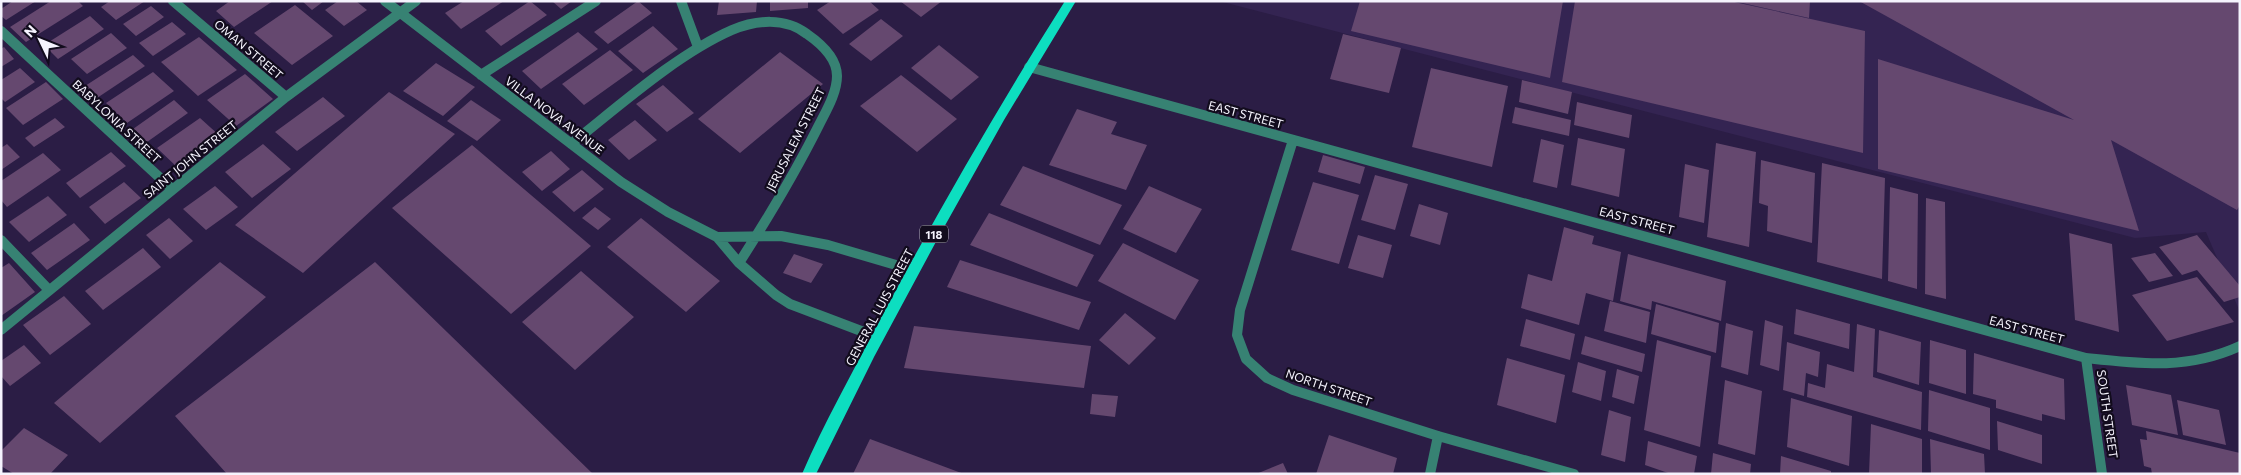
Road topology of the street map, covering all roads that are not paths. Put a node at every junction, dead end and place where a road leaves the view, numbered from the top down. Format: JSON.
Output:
{"nodes":[{"id":1,"x":173,"y":1,"type":"edge"},
{"id":2,"x":385,"y":1,"type":"edge"},
{"id":3,"x":416,"y":1,"type":"edge"},
{"id":4,"x":596,"y":1,"type":"edge"},
{"id":5,"x":681,"y":1,"type":"edge"},
{"id":6,"x":1071,"y":1,"type":"edge"},
{"id":7,"x":399,"y":12,"type":"junction"},
{"id":8,"x":1,"y":31,"type":"edge"},
{"id":9,"x":698,"y":47,"type":"junction"},
{"id":10,"x":1029,"y":67,"type":"junction"},
{"id":11,"x":481,"y":75,"type":"junction"},
{"id":12,"x":286,"y":97,"type":"junction"},
{"id":13,"x":1293,"y":140,"type":"junction"},
{"id":14,"x":571,"y":144,"type":"junction"},
{"id":15,"x":172,"y":189,"type":"junction"},
{"id":16,"x":758,"y":235,"type":"junction"},
{"id":17,"x":717,"y":237,"type":"junction"},
{"id":18,"x":1,"y":240,"type":"edge"},
{"id":19,"x":739,"y":263,"type":"junction"},
{"id":20,"x":913,"y":270,"type":"junction"},
{"id":21,"x":49,"y":290,"type":"junction"},
{"id":22,"x":1,"y":330,"type":"edge"},
{"id":23,"x":877,"y":336,"type":"junction"},
{"id":24,"x":2240,"y":346,"type":"edge"},
{"id":25,"x":2086,"y":358,"type":"junction"},
{"id":26,"x":1438,"y":436,"type":"junction"},
{"id":27,"x":809,"y":474,"type":"edge"},
{"id":28,"x":1430,"y":474,"type":"edge"},
{"id":29,"x":1574,"y":474,"type":"edge"},
{"id":30,"x":2102,"y":474,"type":"edge"}],
"edges":[{"from":1,"to":12,"type":"street","name":"OMAN STREET"},
{"from":2,"to":7,"type":"street","name":"VILLA NOVA AVENUE"},
{"from":3,"to":7,"type":"street","name":"SAINT JOHN STREET"},
{"from":4,"to":11,"type":"street"},
{"from":5,"to":9,"type":"street"},
{"from":6,"to":10,"type":"main road","name":"GENERAL LUIS STREET","number":"118"},
{"from":7,"to":11,"type":"street","name":"VILLA NOVA AVENUE"},
{"from":7,"to":12,"type":"street","name":"SAINT JOHN STREET"},
{"from":8,"to":15,"type":"street","name":"BABYLONIA STREET"},
{"from":9,"to":14,"type":"street","name":"JERUSALEM STREET"},
{"from":9,"to":16,"type":"street","name":"JERUSALEM STREET"},
{"from":10,"to":13,"type":"street","name":"EAST STREET"},
{"from":10,"to":20,"type":"main road","name":"GENERAL LUIS STREET","number":"118"},
{"from":11,"to":14,"type":"street","name":"VILLA NOVA AVENUE"},
{"from":12,"to":15,"type":"street","name":"SAINT JOHN STREET"},
{"from":13,"to":25,"type":"street","name":"EAST STREET"},
{"from":13,"to":26,"type":"street","name":"NORTH STREET"},
{"from":14,"to":17,"type":"street","name":"VILLA NOVA AVENUE"},
{"from":15,"to":21,"type":"street","name":"SAINT JOHN STREET"},
{"from":16,"to":17,"type":"street"},
{"from":16,"to":19,"type":"street","name":"JERUSALEM STREET"},
{"from":16,"to":20,"type":"street"},
{"from":17,"to":19,"type":"street","name":"VILLA NOVA AVENUE"},
{"from":18,"to":21,"type":"street"},
{"from":19,"to":23,"type":"street","name":"VILLA NOVA AVENUE"},
{"from":20,"to":23,"type":"main road","name":"GENERAL LUIS STREET","number":"118"},
{"from":21,"to":22,"type":"street","name":"SAINT JOHN STREET"},
{"from":23,"to":27,"type":"main road","name":"GENERAL LUIS STREET","number":"118"},
{"from":24,"to":25,"type":"street","name":"EAST STREET"},
{"from":25,"to":30,"type":"street","name":"SOUTH STREET"},
{"from":26,"to":28,"type":"street"},
{"from":26,"to":29,"type":"street","name":"NORTH STREET"}]}
